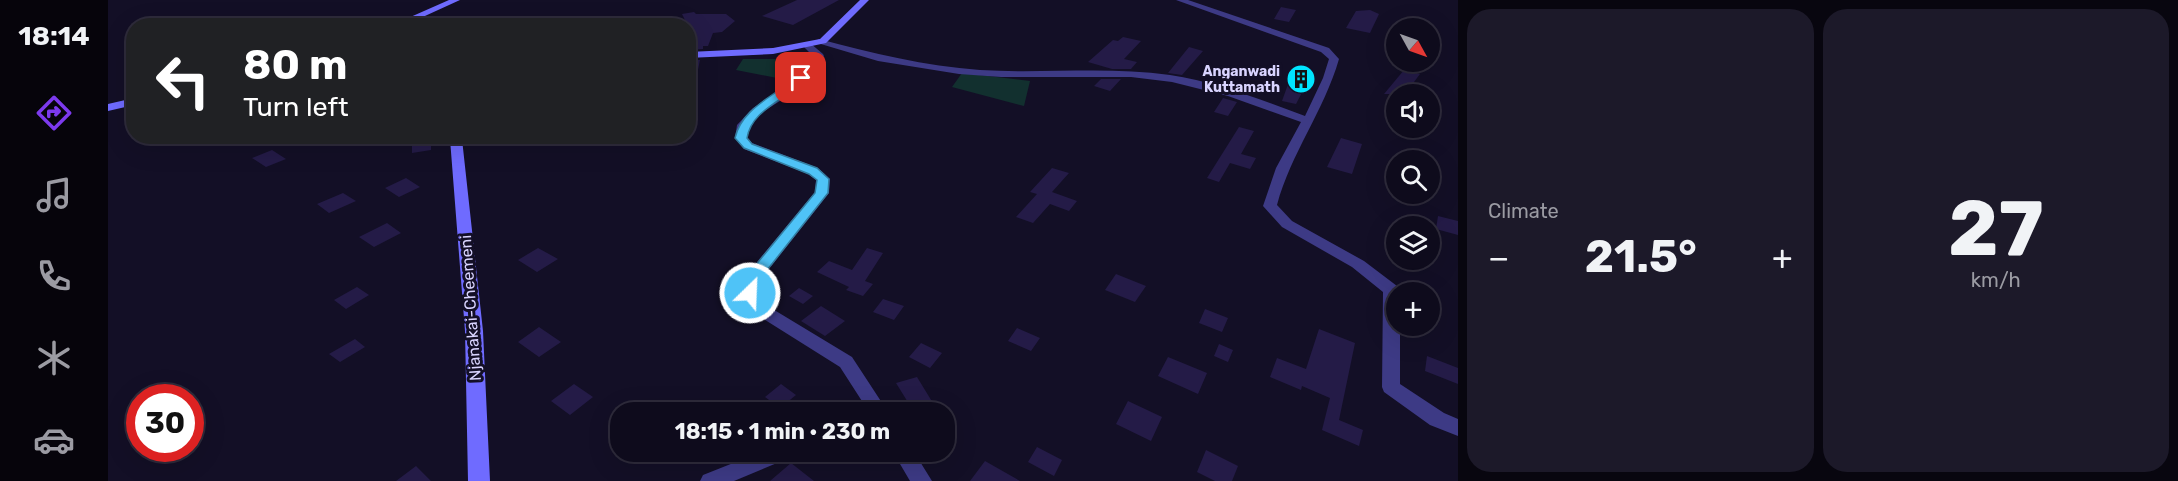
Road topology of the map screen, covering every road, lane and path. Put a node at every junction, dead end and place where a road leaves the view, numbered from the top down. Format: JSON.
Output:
{"nodes":[{"id":1,"x":456,"y":0,"type":"edge"},
{"id":2,"x":865,"y":0,"type":"edge"},
{"id":3,"x":1180,"y":0,"type":"edge"},
{"id":4,"x":417,"y":18,"type":"edge"},
{"id":5,"x":813,"y":44,"type":"junction"},
{"id":6,"x":696,"y":55,"type":"edge"},
{"id":7,"x":126,"y":102,"type":"edge"},
{"id":8,"x":108,"y":108,"type":"edge"},
{"id":9,"x":1310,"y":121,"type":"junction"},
{"id":10,"x":456,"y":144,"type":"edge"},
{"id":11,"x":872,"y":402,"type":"edge"},
{"id":12,"x":1458,"y":428,"type":"edge"},
{"id":13,"x":758,"y":462,"type":"edge"},
{"id":14,"x":909,"y":462,"type":"edge"},
{"id":15,"x":479,"y":481,"type":"edge"},
{"id":16,"x":711,"y":481,"type":"edge"},
{"id":17,"x":921,"y":481,"type":"edge"}],
"edges":[{"from":1,"to":4,"type":"main road"},
{"from":2,"to":5,"type":"main road"},
{"from":3,"to":9,"type":"street"},
{"from":5,"to":6,"type":"main road"},
{"from":5,"to":9,"type":"street"},
{"from":5,"to":11,"type":"street"},
{"from":7,"to":8,"type":"main road"},
{"from":9,"to":12,"type":"street"},
{"from":10,"to":15,"type":"main road","name":"Njanakai-Cheemeni"},
{"from":13,"to":16,"type":"street"},
{"from":14,"to":17,"type":"street"}]}
